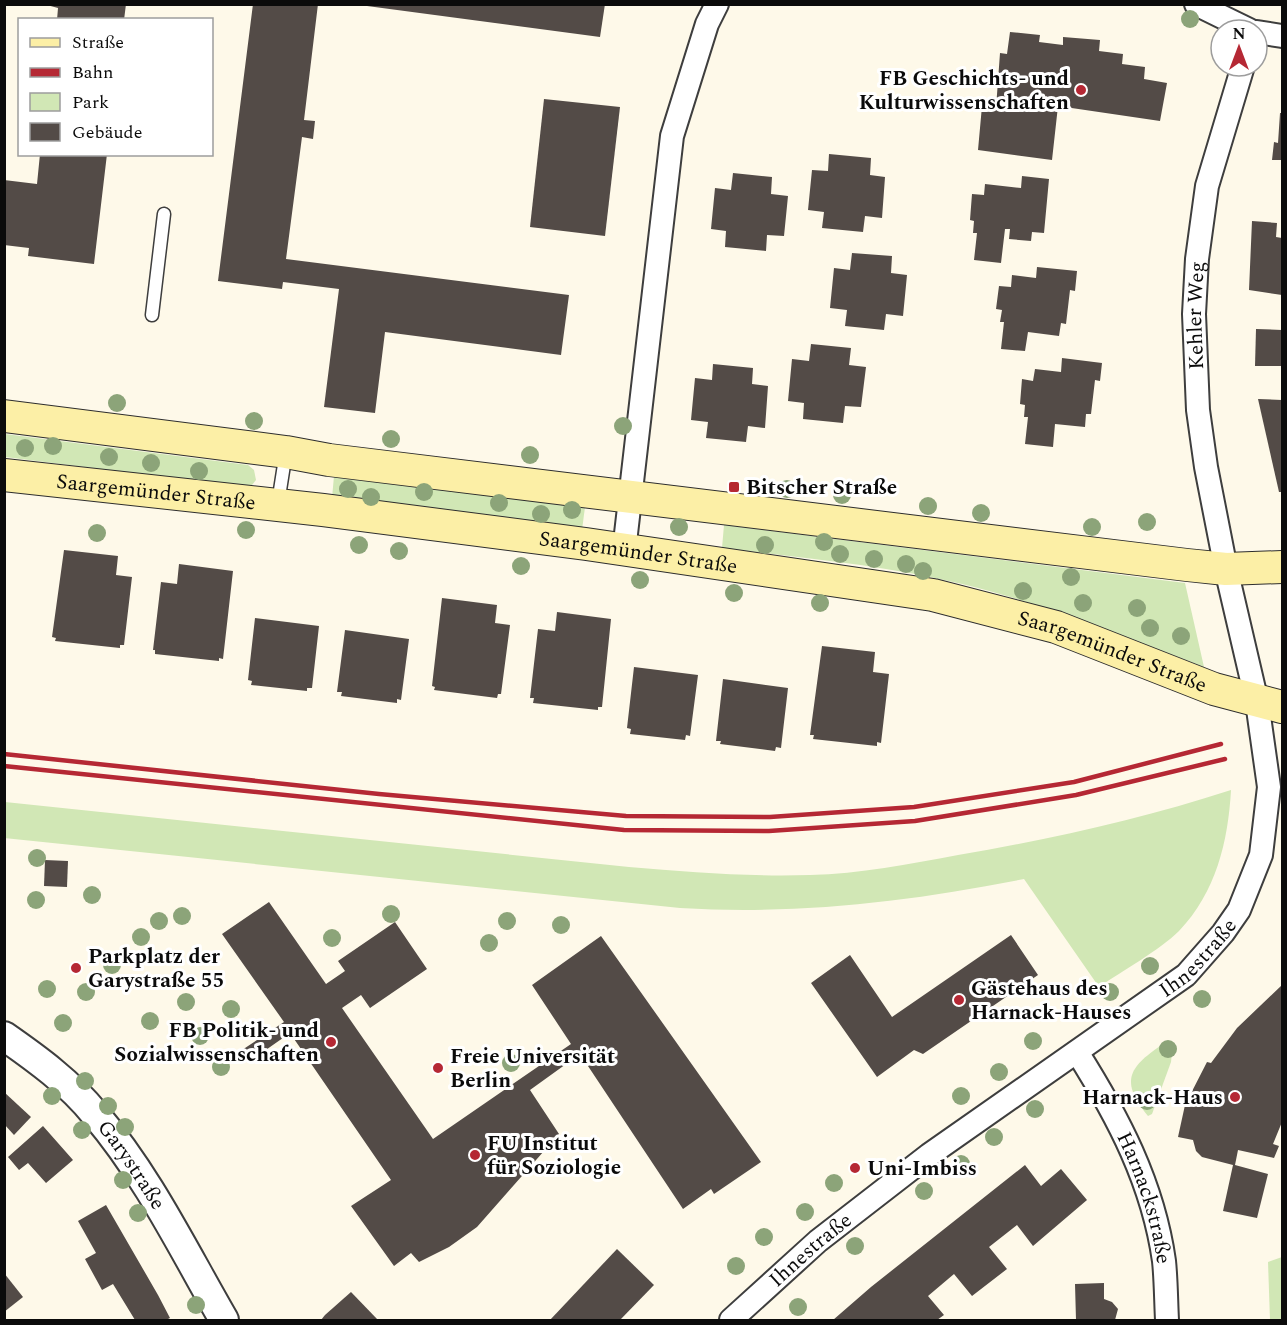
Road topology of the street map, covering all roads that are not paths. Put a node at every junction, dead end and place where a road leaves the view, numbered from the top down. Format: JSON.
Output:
{"nodes":[{"id":1,"x":717,"y":4,"type":"edge"},
{"id":2,"x":1196,"y":4,"type":"edge"},
{"id":3,"x":1225,"y":18,"type":"edge"},
{"id":4,"x":1239,"y":78,"type":"edge"},
{"id":5,"x":164,"y":214,"type":"dead end"},
{"id":6,"x":152,"y":315,"type":"dead end"},
{"id":7,"x":4,"y":416,"type":"edge"},
{"id":8,"x":286,"y":452,"type":"junction"},
{"id":9,"x":4,"y":475,"type":"edge"},
{"id":10,"x":630,"y":497,"type":"junction"},
{"id":11,"x":278,"y":505,"type":"junction"},
{"id":12,"x":624,"y":551,"type":"junction"},
{"id":13,"x":1282,"y":567,"type":"edge"},
{"id":14,"x":1226,"y":569,"type":"junction"},
{"id":15,"x":1270,"y":705,"type":"edge"},
{"id":16,"x":4,"y":1036,"type":"edge"},
{"id":17,"x":1077,"y":1052,"type":"junction"},
{"id":18,"x":224,"y":1320,"type":"edge"},
{"id":19,"x":731,"y":1320,"type":"edge"},
{"id":20,"x":1167,"y":1320,"type":"edge"}],
"edges":[{"from":1,"to":10,"type":"street"},
{"from":2,"to":3,"type":"street"},
{"from":4,"to":14,"type":"street","name":"Kehler Weg"},
{"from":5,"to":6,"type":"lane"},
{"from":7,"to":8,"type":"main road"},
{"from":8,"to":10,"type":"main road"},
{"from":8,"to":11,"type":"lane"},
{"from":9,"to":11,"type":"main road","name":"Saargemünder Straße"},
{"from":10,"to":12,"type":"street"},
{"from":10,"to":14,"type":"main road"},
{"from":11,"to":12,"type":"main road","name":"Saargemünder Straße"},
{"from":12,"to":15,"type":"main road","name":"Saargemünder Straße"},
{"from":13,"to":14,"type":"main road"},
{"from":14,"to":15,"type":"street","name":"Ihnestraße"},
{"from":15,"to":17,"type":"street","name":"Ihnestraße"},
{"from":16,"to":18,"type":"street","name":"Garystraße"},
{"from":17,"to":19,"type":"street","name":"Ihnestraße"},
{"from":17,"to":20,"type":"street","name":"Harnackstraße"}]}
